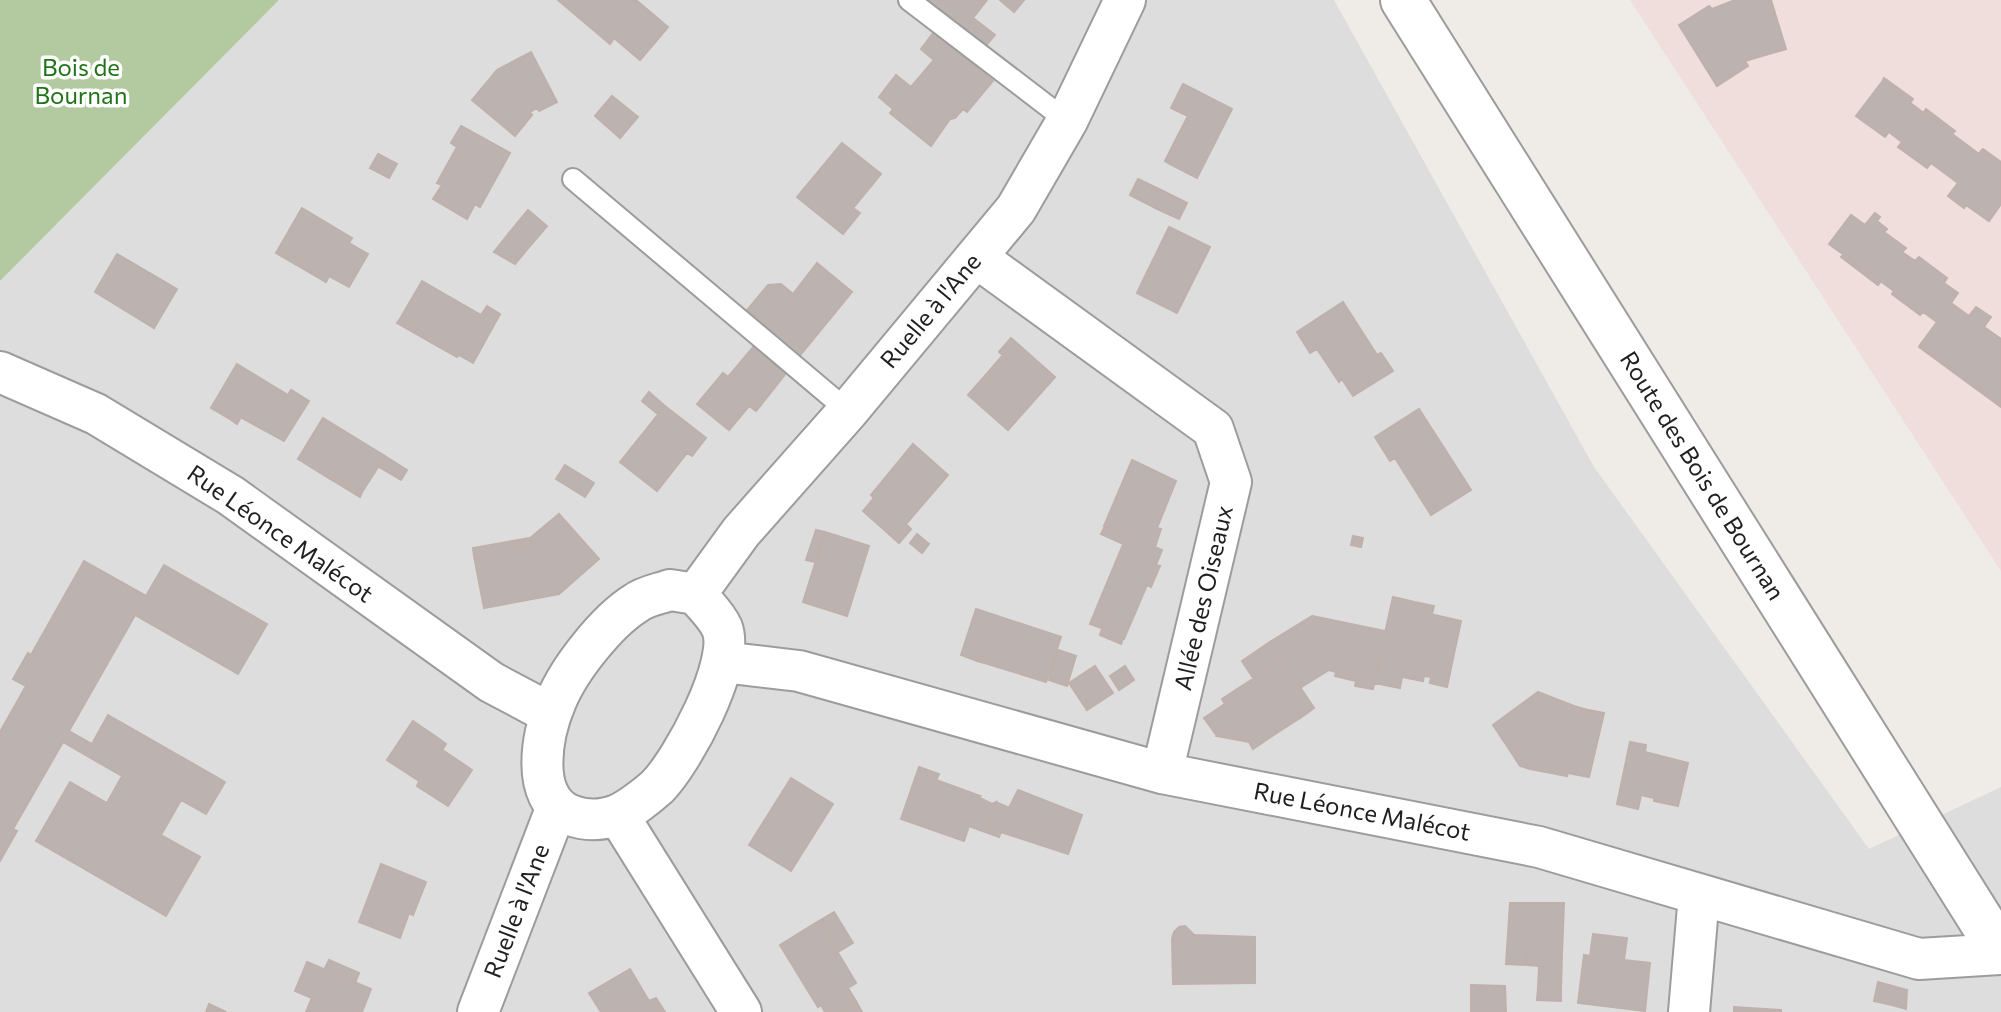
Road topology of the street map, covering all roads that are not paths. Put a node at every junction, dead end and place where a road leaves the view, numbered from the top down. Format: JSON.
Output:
{"nodes":[{"id":1,"x":909,"y":0,"type":"edge"},
{"id":2,"x":1125,"y":0,"type":"edge"},
{"id":3,"x":1403,"y":0,"type":"edge"},
{"id":4,"x":1067,"y":121,"type":"junction"},
{"id":5,"x":573,"y":179,"type":"dead end"},
{"id":6,"x":976,"y":257,"type":"junction"},
{"id":7,"x":0,"y":372,"type":"edge"},
{"id":8,"x":848,"y":411,"type":"junction"},
{"id":9,"x":696,"y":594,"type":"junction"},
{"id":10,"x":722,"y":662,"type":"junction"},
{"id":11,"x":551,"y":714,"type":"junction"},
{"id":12,"x":1162,"y":773,"type":"junction"},
{"id":13,"x":556,"y":809,"type":"junction"},
{"id":14,"x":618,"y":815,"type":"junction"},
{"id":15,"x":1699,"y":895,"type":"junction"},
{"id":16,"x":2001,"y":953,"type":"edge"},
{"id":17,"x":478,"y":1012,"type":"edge"},
{"id":18,"x":741,"y":1012,"type":"edge"},
{"id":19,"x":1689,"y":1012,"type":"edge"}],
"edges":[{"from":1,"to":4,"type":"lane"},
{"from":2,"to":4,"type":"street","name":"Ruelle à l'Ane"},
{"from":3,"to":16,"type":"street","name":"Route des Bois de Bournan"},
{"from":4,"to":6,"type":"street","name":"Ruelle à l'Ane"},
{"from":5,"to":8,"type":"lane"},
{"from":6,"to":8,"type":"street","name":"Ruelle à l'Ane"},
{"from":6,"to":12,"type":"street","name":"Allée des Oiseaux"},
{"from":7,"to":11,"type":"street","name":"Rue Léonce Malécot"},
{"from":8,"to":9,"type":"street","name":"Ruelle à l'Ane"},
{"from":9,"to":10,"type":"street"},
{"from":9,"to":11,"type":"street"},
{"from":10,"to":12,"type":"street","name":"Rue Léonce Malécot"},
{"from":10,"to":14,"type":"street"},
{"from":11,"to":13,"type":"street"},
{"from":12,"to":15,"type":"street","name":"Rue Léonce Malécot"},
{"from":13,"to":14,"type":"street"},
{"from":13,"to":17,"type":"street","name":"Ruelle à l'Ane"},
{"from":14,"to":18,"type":"street"},
{"from":15,"to":16,"type":"street","name":"Rue Léonce Malécot"},
{"from":15,"to":19,"type":"street"}]}
